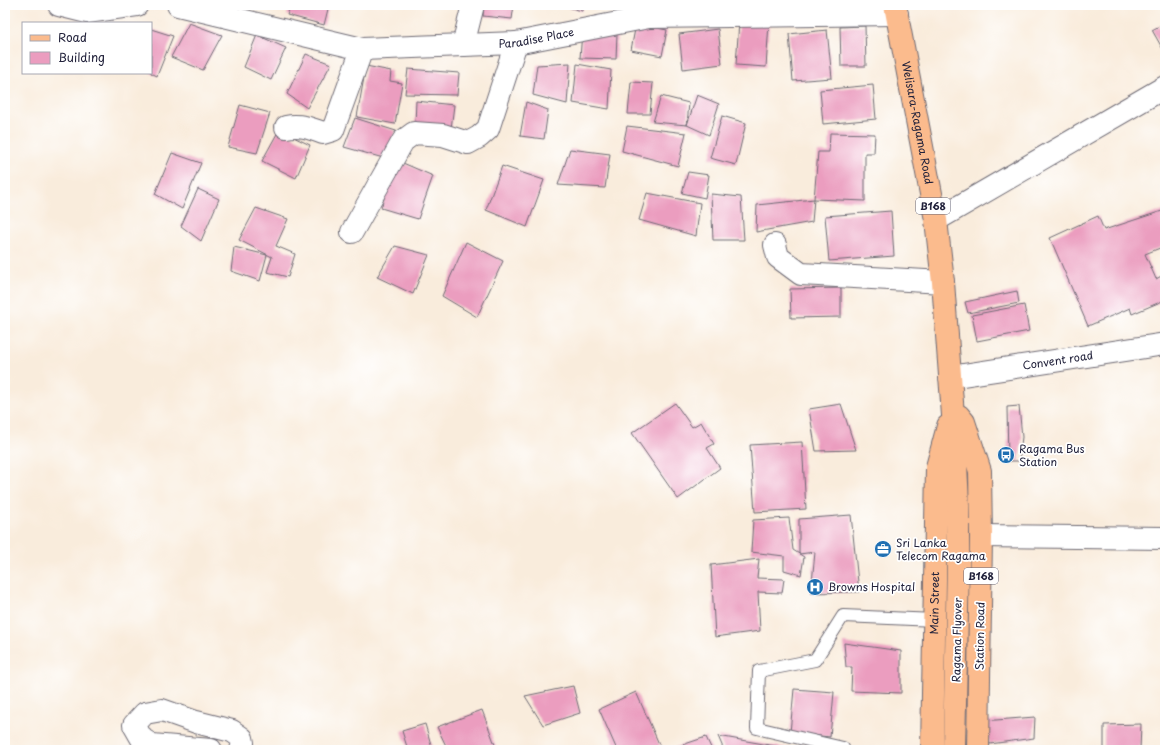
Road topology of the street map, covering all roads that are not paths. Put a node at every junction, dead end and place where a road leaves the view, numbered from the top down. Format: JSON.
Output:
{"nodes":[{"id":1,"x":59,"y":5,"type":"edge"},
{"id":2,"x":137,"y":5,"type":"edge"},
{"id":3,"x":178,"y":5,"type":"edge"},
{"id":4,"x":474,"y":5,"type":"edge"},
{"id":5,"x":896,"y":9,"type":"edge"},
{"id":6,"x":516,"y":43,"type":"junction"},
{"id":7,"x":463,"y":45,"type":"junction"},
{"id":8,"x":362,"y":49,"type":"junction"},
{"id":9,"x":1165,"y":86,"type":"edge"},
{"id":10,"x":286,"y":128,"type":"dead end"},
{"id":11,"x":936,"y":220,"type":"junction"},
{"id":12,"x":352,"y":232,"type":"dead end"},
{"id":13,"x":775,"y":245,"type":"dead end"},
{"id":14,"x":943,"y":282,"type":"junction"},
{"id":15,"x":1165,"y":344,"type":"edge"},
{"id":16,"x":950,"y":376,"type":"junction"},
{"id":17,"x":953,"y":409,"type":"junction"},
{"id":18,"x":981,"y":536,"type":"junction"},
{"id":19,"x":1165,"y":538,"type":"edge"},
{"id":20,"x":935,"y":620,"type":"junction"},
{"id":21,"x":843,"y":748,"type":"dead end"},
{"id":22,"x":211,"y":750,"type":"edge"},
{"id":23,"x":241,"y":750,"type":"edge"},
{"id":24,"x":932,"y":750,"type":"edge"},
{"id":25,"x":954,"y":750,"type":"edge"},
{"id":26,"x":978,"y":750,"type":"edge"}],
"edges":[{"from":1,"to":2,"type":"street"},
{"from":3,"to":8,"type":"street","name":"Paradise Place"},
{"from":4,"to":7,"type":"street"},
{"from":5,"to":6,"type":"street","name":"Paradise Place"},
{"from":5,"to":11,"type":"main road","name":"Welisara-Ragama Road","number":"B168"},
{"from":6,"to":7,"type":"street","name":"Paradise Place"},
{"from":6,"to":12,"type":"street"},
{"from":7,"to":8,"type":"street","name":"Paradise Place"},
{"from":8,"to":10,"type":"street"},
{"from":9,"to":11,"type":"street"},
{"from":11,"to":14,"type":"main road","name":"Welisara-Ragama Road","number":"B168"},
{"from":13,"to":14,"type":"street"},
{"from":14,"to":16,"type":"main road","name":"Welisara-Ragama Road","number":"B168"},
{"from":15,"to":16,"type":"street","name":"Convent road"},
{"from":16,"to":17,"type":"main road","name":"Welisara-Ragama Road","number":"B168"},
{"from":17,"to":18,"type":"main road","name":"Station Road","number":"B168"},
{"from":17,"to":20,"type":"main road","name":"Main Street","number":"B168"},
{"from":17,"to":25,"type":"main road","name":"Ragama Flyover","number":"B168"},
{"from":18,"to":19,"type":"street"},
{"from":18,"to":26,"type":"main road","name":"Station Road","number":"B168"},
{"from":20,"to":21,"type":"lane"},
{"from":20,"to":24,"type":"main road","name":"Main Street","number":"B168"},
{"from":22,"to":23,"type":"street"}]}
